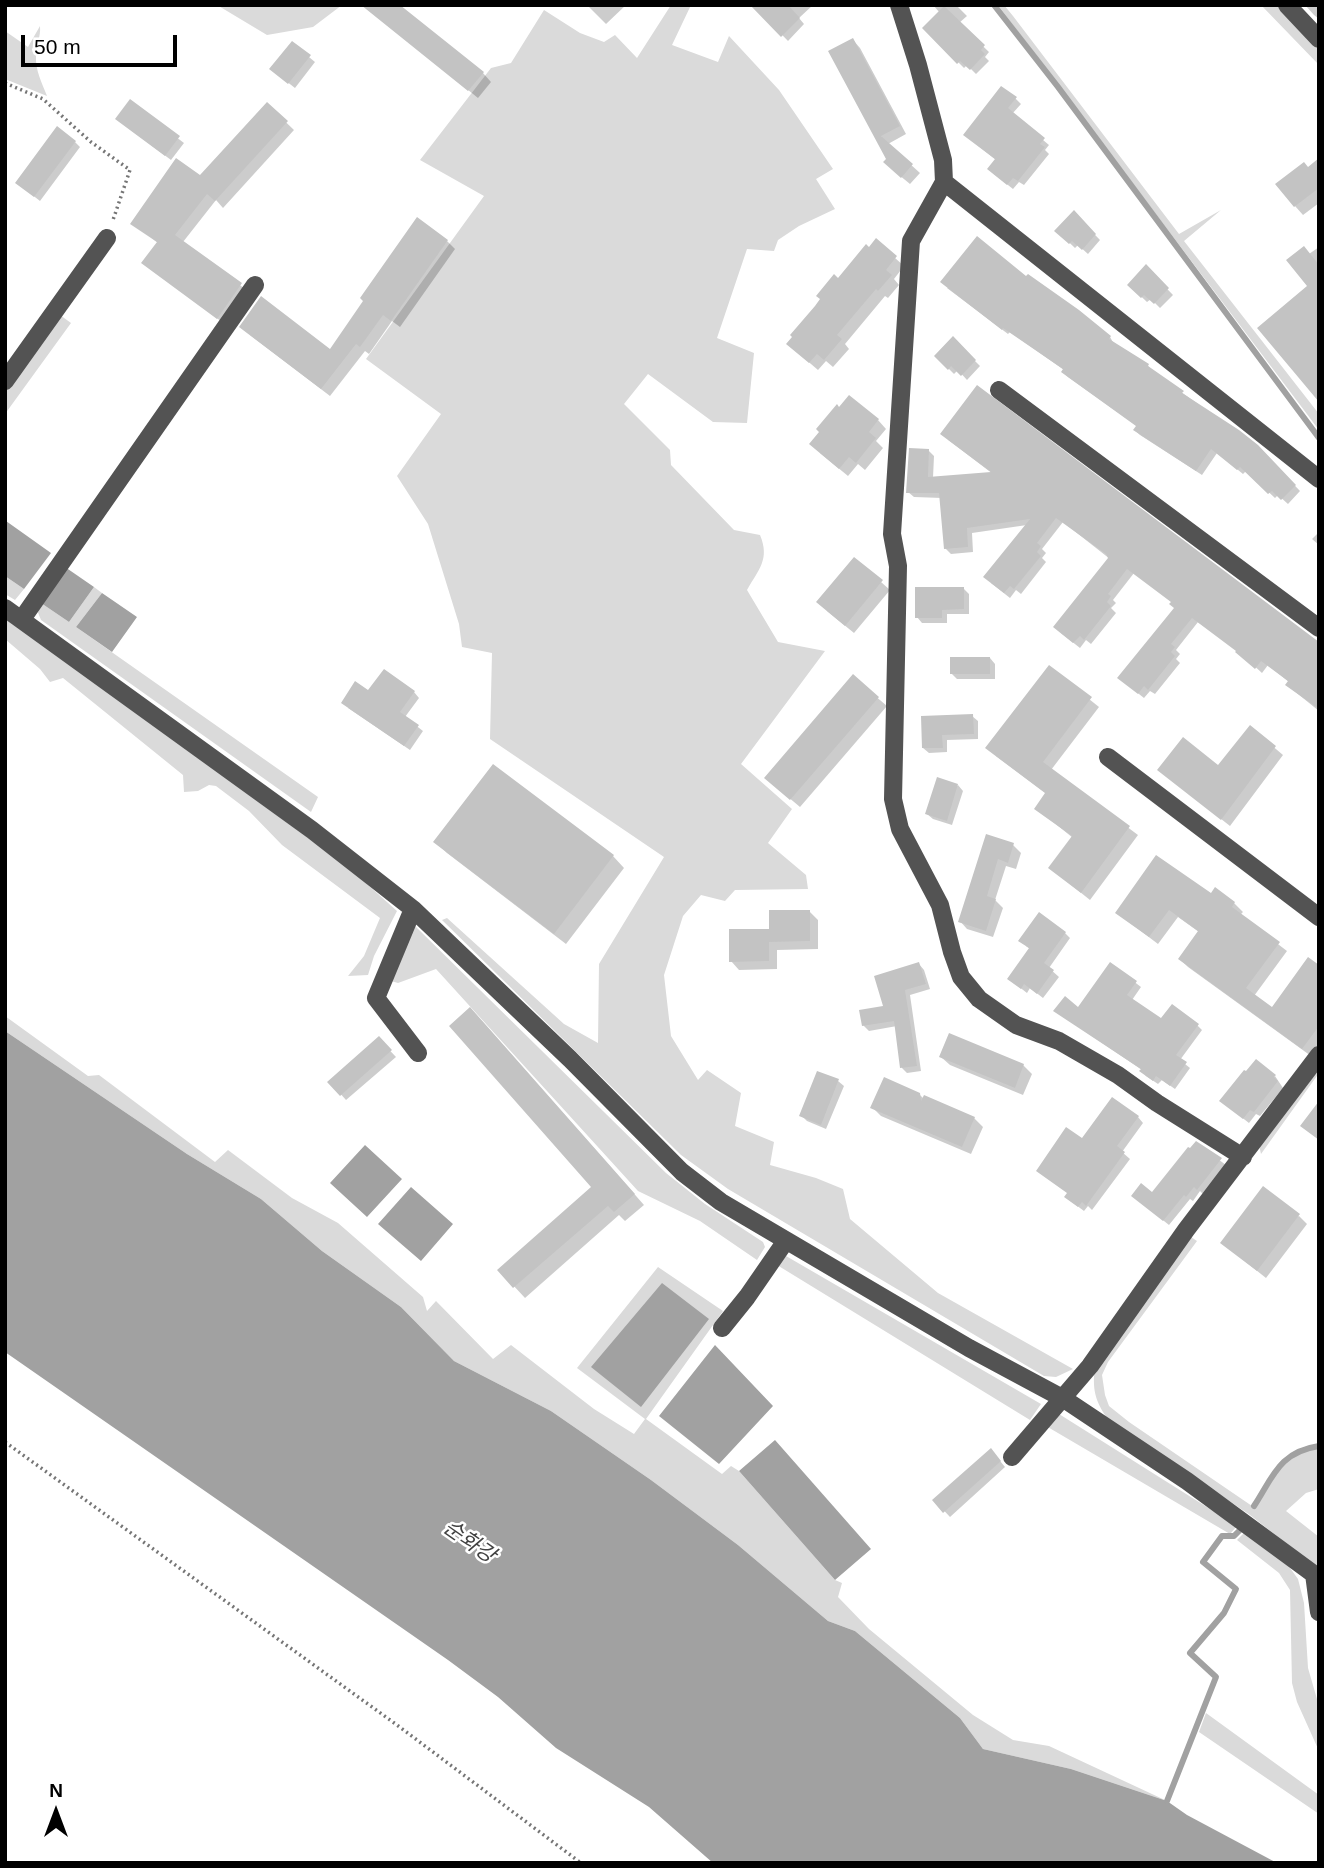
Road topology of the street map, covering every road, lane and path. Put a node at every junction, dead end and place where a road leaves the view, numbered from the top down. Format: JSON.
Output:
{"nodes":[{"id":1,"x":899,"y":5,"type":"edge"},
{"id":2,"x":1287,"y":5,"type":"edge"},
{"id":3,"x":1319,"y":39,"type":"edge"},
{"id":4,"x":5,"y":83,"type":"edge"},
{"id":5,"x":944,"y":182,"type":"junction"},
{"id":6,"x":107,"y":238,"type":"joint"},
{"id":7,"x":255,"y":285,"type":"dead end"},
{"id":8,"x":5,"y":381,"type":"edge"},
{"id":9,"x":999,"y":390,"type":"dead end"},
{"id":10,"x":1319,"y":479,"type":"edge"},
{"id":11,"x":5,"y":608,"type":"edge"},
{"id":12,"x":22,"y":619,"type":"junction"},
{"id":13,"x":1319,"y":628,"type":"edge"},
{"id":14,"x":1108,"y":757,"type":"dead end"},
{"id":15,"x":413,"y":909,"type":"junction"},
{"id":16,"x":1319,"y":917,"type":"edge"},
{"id":17,"x":418,"y":1053,"type":"dead end"},
{"id":18,"x":1319,"y":1055,"type":"edge"},
{"id":19,"x":1243,"y":1157,"type":"junction"},
{"id":20,"x":785,"y":1242,"type":"junction"},
{"id":21,"x":722,"y":1328,"type":"dead end"},
{"id":22,"x":1064,"y":1399,"type":"junction"},
{"id":23,"x":5,"y":1442,"type":"edge"},
{"id":24,"x":1012,"y":1457,"type":"dead end"},
{"id":25,"x":1317,"y":1576,"type":"edge"},
{"id":26,"x":1319,"y":1612,"type":"edge"},
{"id":27,"x":581,"y":1863,"type":"edge"}],
"edges":[{"from":1,"to":5,"type":"street"},
{"from":2,"to":3,"type":"street"},
{"from":4,"to":6,"type":"path"},
{"from":5,"to":10,"type":"street"},
{"from":5,"to":19,"type":"street"},
{"from":6,"to":8,"type":"street"},
{"from":7,"to":12,"type":"street"},
{"from":9,"to":13,"type":"street"},
{"from":11,"to":12,"type":"street"},
{"from":12,"to":15,"type":"street"},
{"from":14,"to":16,"type":"street"},
{"from":15,"to":17,"type":"street"},
{"from":15,"to":20,"type":"street"},
{"from":18,"to":19,"type":"street"},
{"from":19,"to":22,"type":"street"},
{"from":20,"to":21,"type":"street"},
{"from":20,"to":22,"type":"street"},
{"from":22,"to":24,"type":"street"},
{"from":22,"to":25,"type":"street"},
{"from":23,"to":27,"type":"path"},
{"from":25,"to":26,"type":"street"}]}
